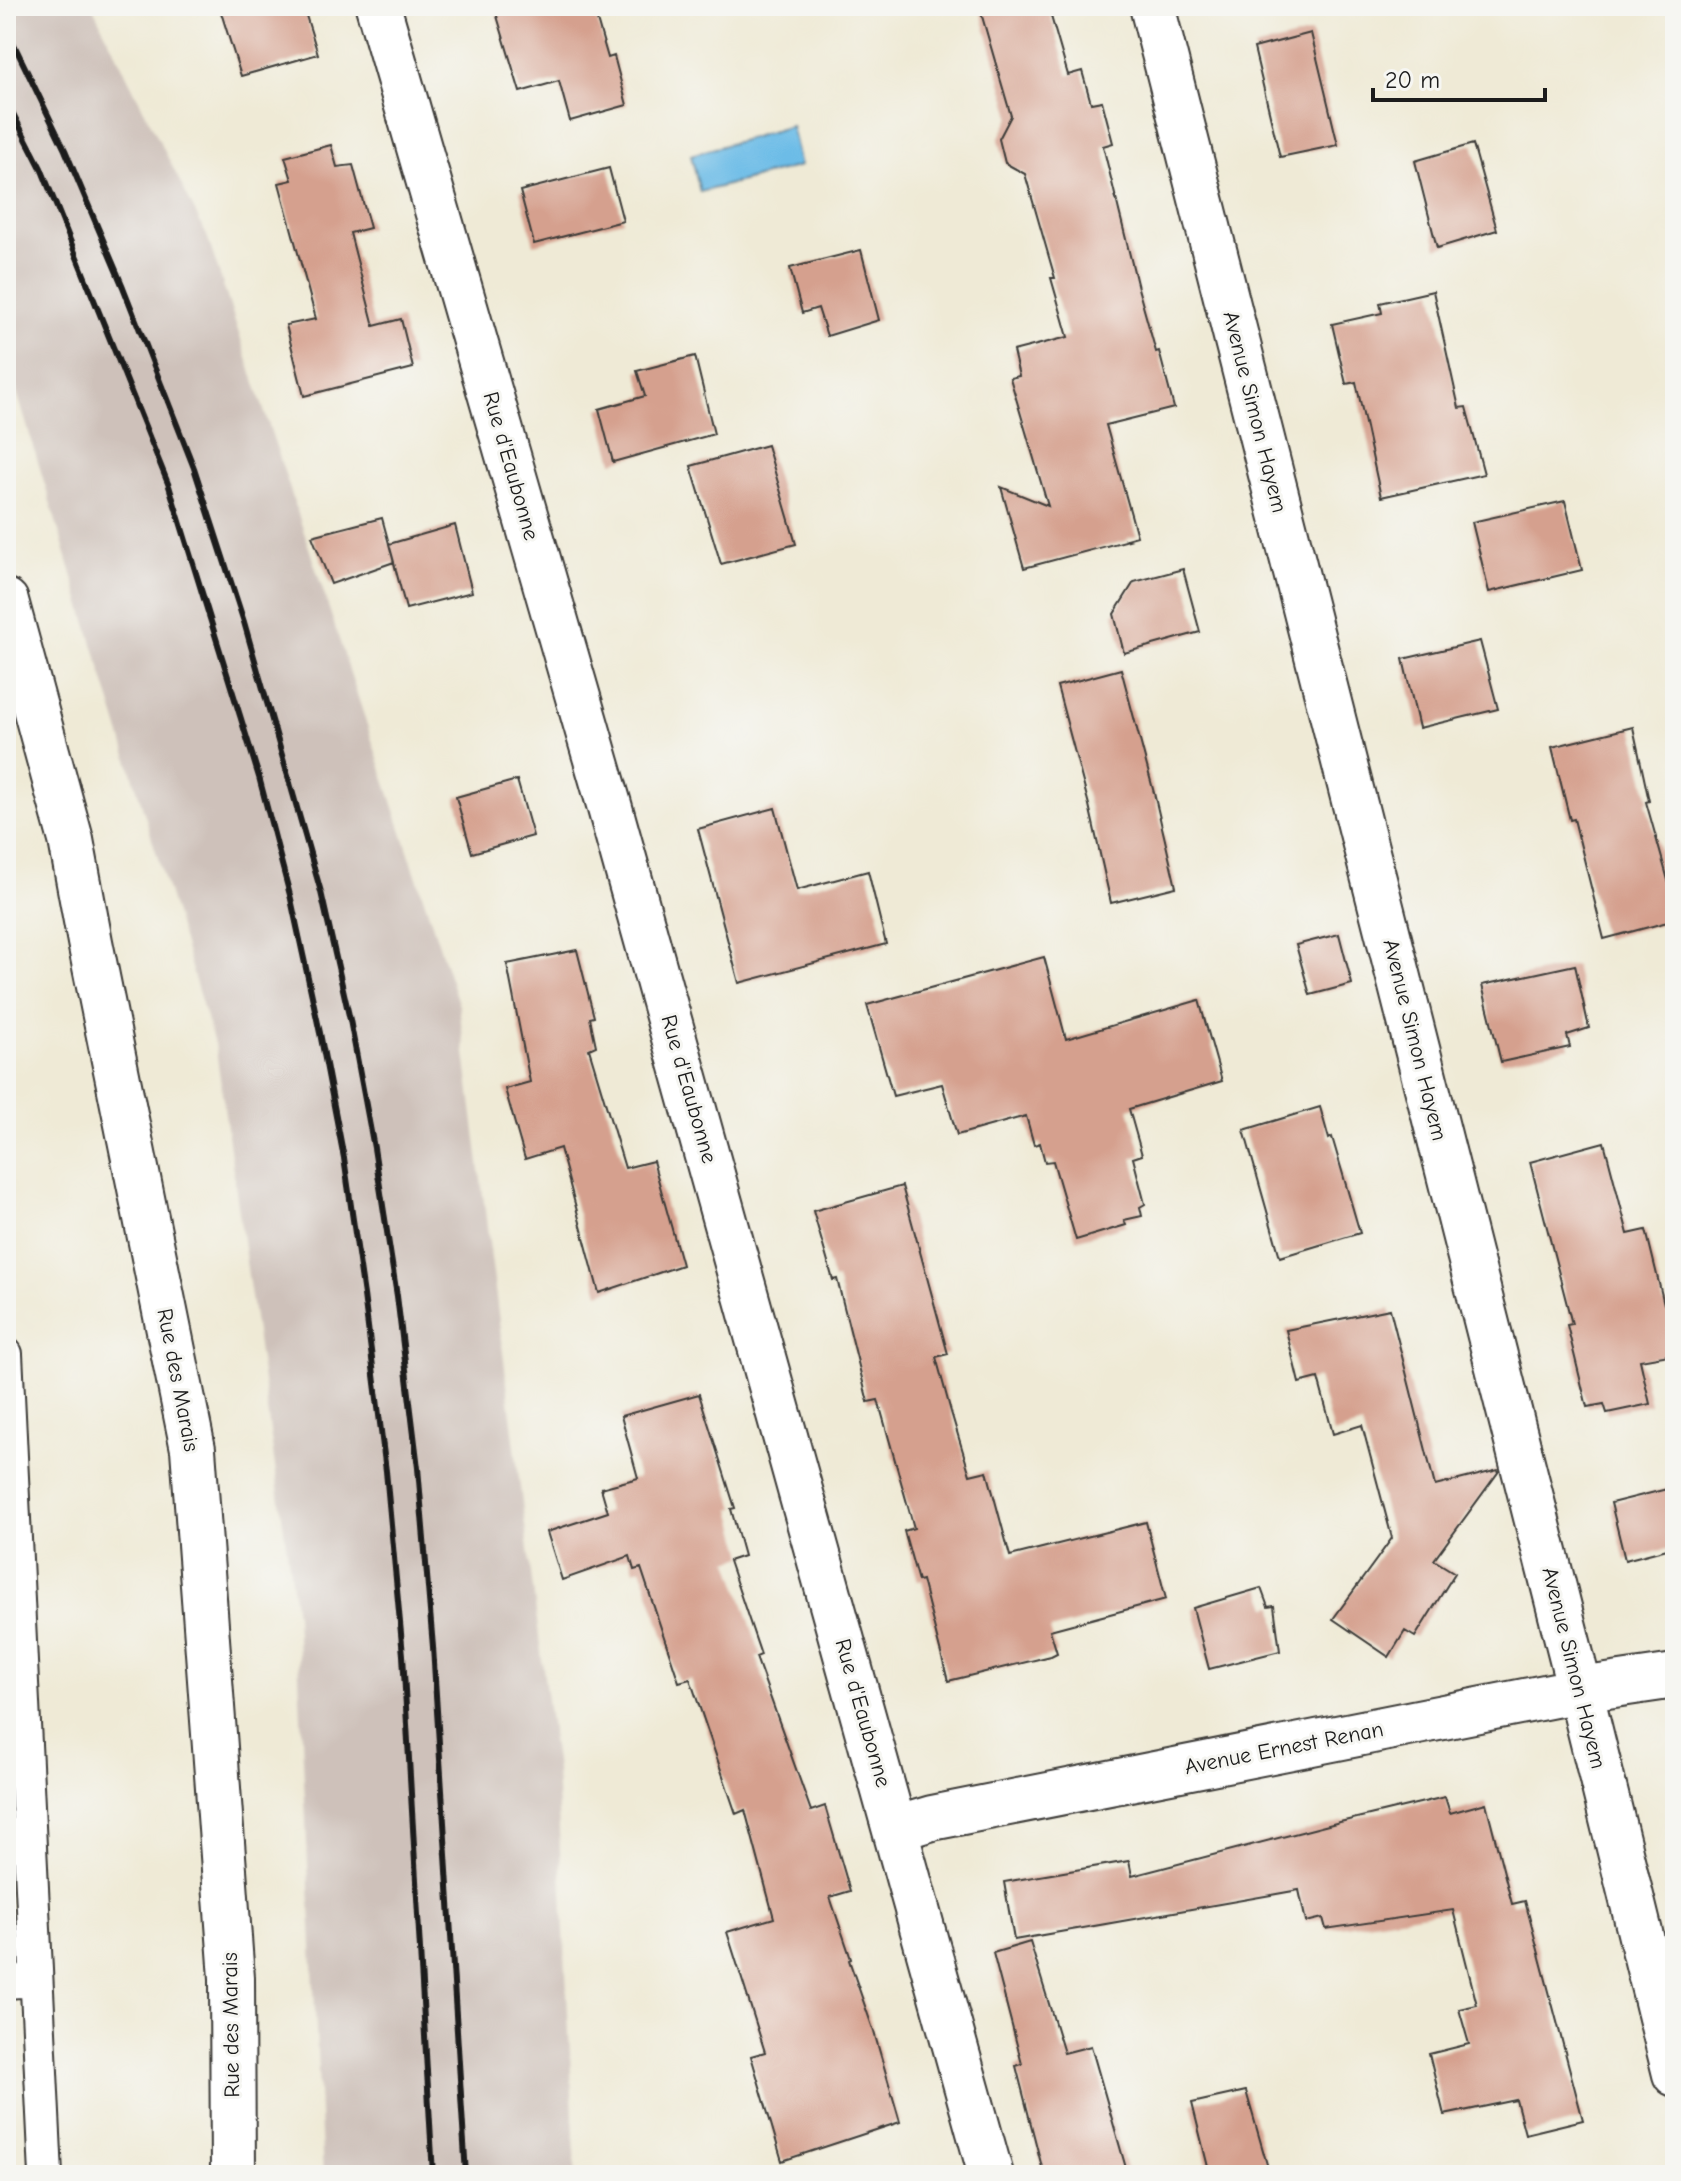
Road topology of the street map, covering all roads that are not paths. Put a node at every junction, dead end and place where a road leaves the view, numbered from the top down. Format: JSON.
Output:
{"nodes":[{"id":1,"x":378,"y":6,"type":"edge"},
{"id":2,"x":1152,"y":6,"type":"edge"},
{"id":3,"x":6,"y":601,"type":"edge"},
{"id":4,"x":6,"y":1354,"type":"edge"},
{"id":5,"x":1675,"y":1676,"type":"edge"},
{"id":6,"x":1580,"y":1690,"type":"junction"},
{"id":7,"x":895,"y":1829,"type":"junction"},
{"id":8,"x":21,"y":1981,"type":"edge"},
{"id":9,"x":1675,"y":2074,"type":"edge"},
{"id":10,"x":46,"y":2175,"type":"edge"},
{"id":11,"x":233,"y":2175,"type":"edge"},
{"id":12,"x":991,"y":2175,"type":"edge"}],
"edges":[{"from":1,"to":7,"type":"street","name":"Rue d'Eaubonne"},
{"from":2,"to":6,"type":"street","name":"Avenue Simon Hayem"},
{"from":3,"to":11,"type":"street","name":"Rue des Marais"},
{"from":4,"to":8,"type":"lane"},
{"from":5,"to":6,"type":"street","name":"Avenue Ernest Renan"},
{"from":6,"to":7,"type":"street","name":"Avenue Ernest Renan"},
{"from":6,"to":9,"type":"street","name":"Avenue Simon Hayem"},
{"from":7,"to":12,"type":"street","name":"Rue d'Eaubonne"},
{"from":8,"to":10,"type":"lane"}]}
